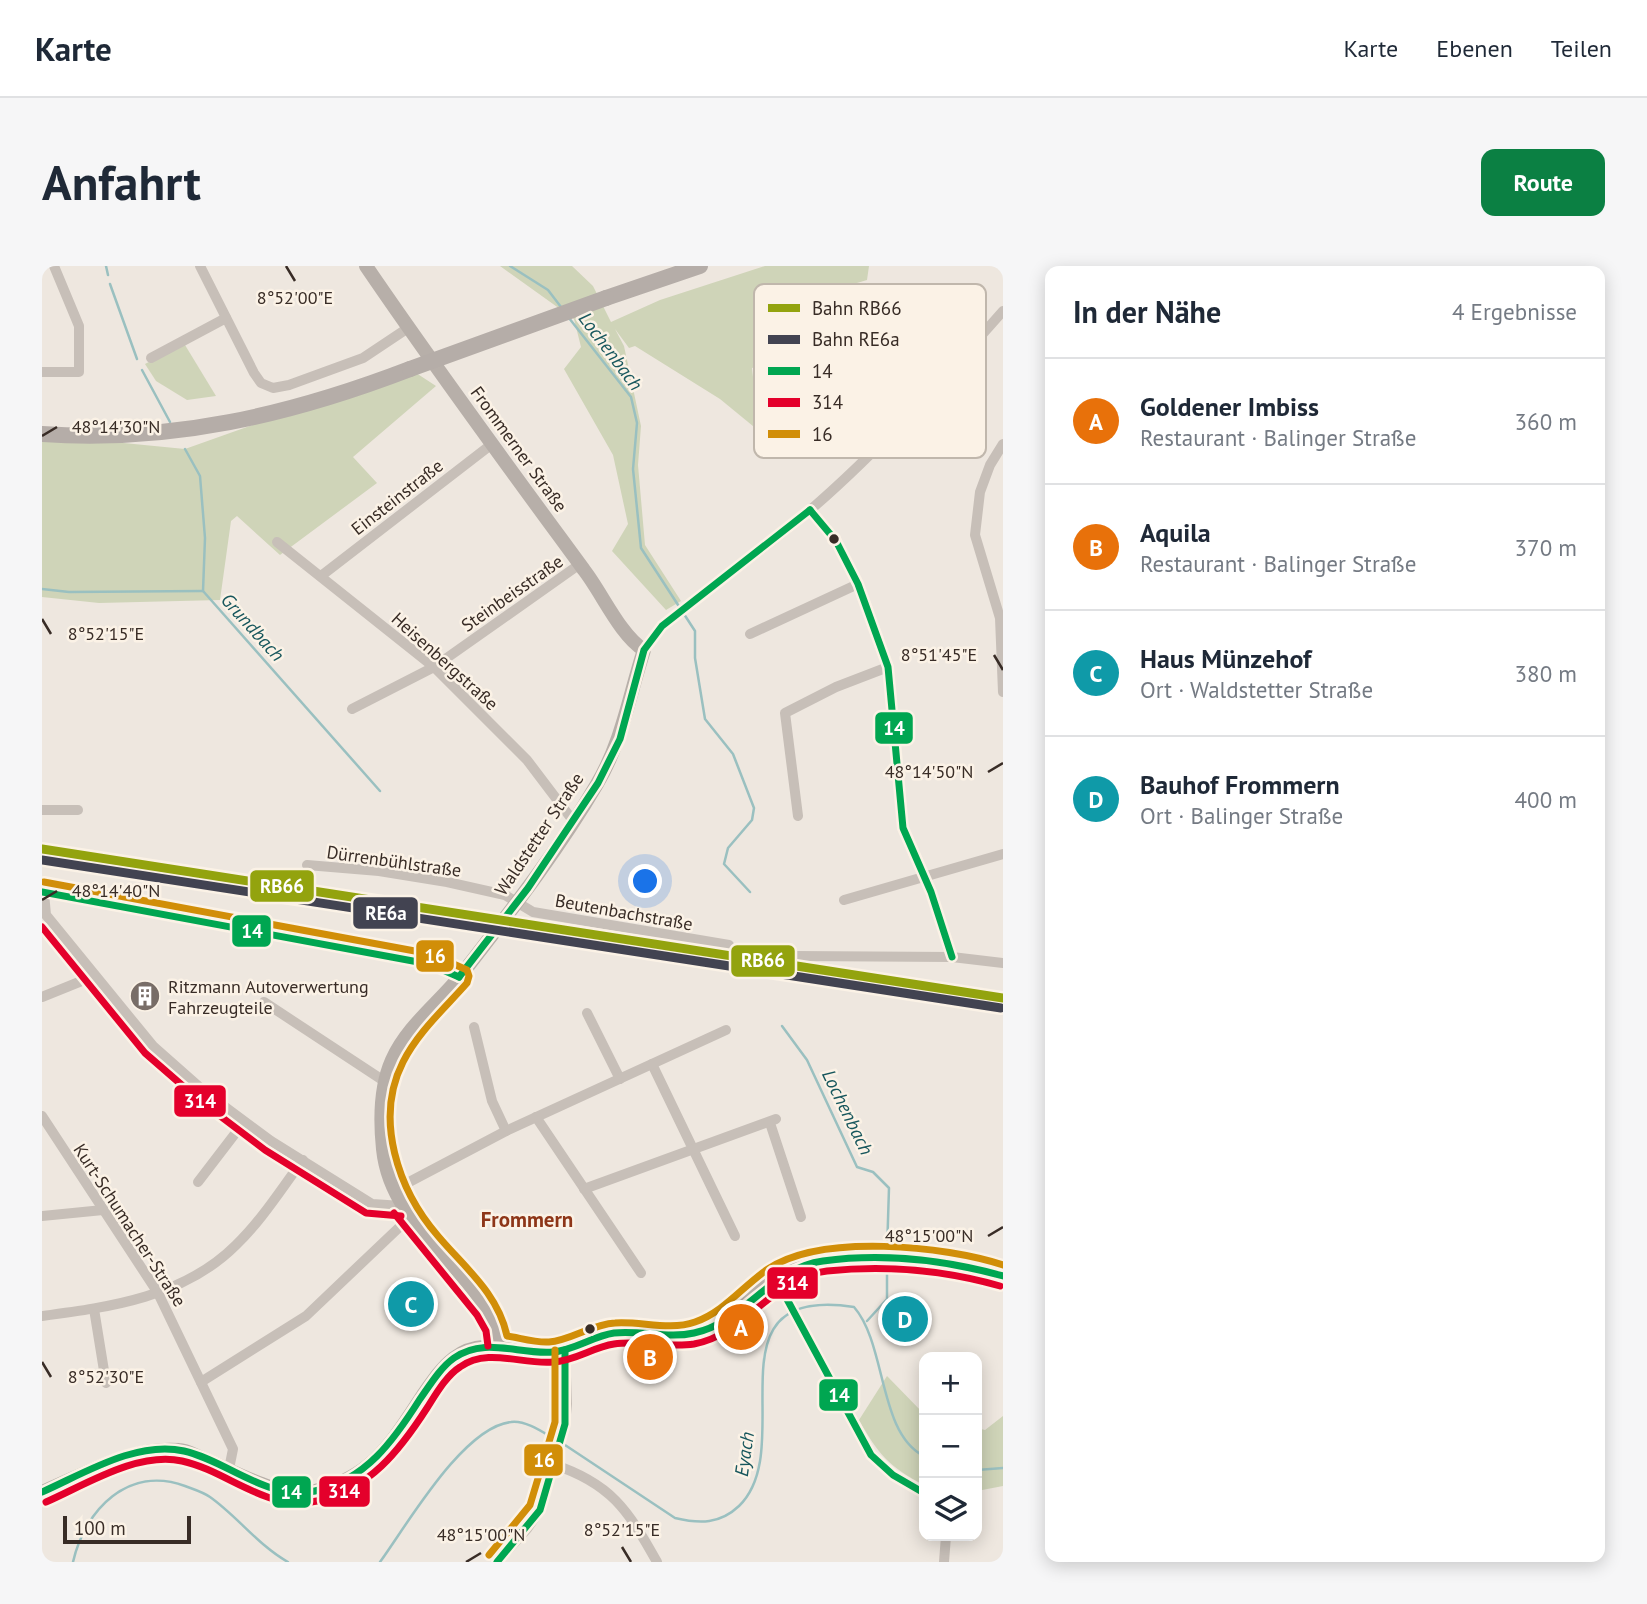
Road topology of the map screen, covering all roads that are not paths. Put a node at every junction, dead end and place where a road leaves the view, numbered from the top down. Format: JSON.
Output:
{"nodes":[{"id":1,"x":54,"y":266,"type":"edge"},
{"id":2,"x":200,"y":266,"type":"edge"},
{"id":3,"x":366,"y":266,"type":"edge"},
{"id":4,"x":700,"y":266,"type":"edge"},
{"id":5,"x":1003,"y":311,"type":"edge"},
{"id":6,"x":226,"y":318,"type":"junction"},
{"id":7,"x":408,"y":328,"type":"junction"},
{"id":8,"x":986,"y":330,"type":"edge"},
{"id":9,"x":151,"y":358,"type":"dead end"},
{"id":10,"x":42,"y":372,"type":"edge"},
{"id":11,"x":42,"y":434,"type":"edge"},
{"id":12,"x":492,"y":444,"type":"junction"},
{"id":13,"x":1003,"y":444,"type":"edge"},
{"id":14,"x":863,"y":458,"type":"edge"},
{"id":15,"x":810,"y":510,"type":"junction"},
{"id":16,"x":277,"y":542,"type":"dead end"},
{"id":17,"x":580,"y":564,"type":"junction"},
{"id":18,"x":321,"y":576,"type":"junction"},
{"id":19,"x":858,"y":583,"type":"junction"},
{"id":20,"x":750,"y":634,"type":"dead end"},
{"id":21,"x":644,"y":650,"type":"junction"},
{"id":22,"x":434,"y":667,"type":"junction"},
{"id":23,"x":888,"y":667,"type":"junction"},
{"id":24,"x":1002,"y":668,"type":"edge"},
{"id":25,"x":1003,"y":692,"type":"edge"},
{"id":26,"x":352,"y":709,"type":"dead end"},
{"id":27,"x":42,"y":810,"type":"edge"},
{"id":28,"x":78,"y":810,"type":"dead end"},
{"id":29,"x":798,"y":816,"type":"dead end"},
{"id":30,"x":574,"y":822,"type":"junction"},
{"id":31,"x":1003,"y":854,"type":"edge"},
{"id":32,"x":307,"y":864,"type":"dead end"},
{"id":33,"x":923,"y":877,"type":"junction"},
{"id":34,"x":43,"y":893,"type":"edge"},
{"id":35,"x":844,"y":900,"type":"dead end"},
{"id":36,"x":516,"y":902,"type":"junction"},
{"id":37,"x":729,"y":945,"type":"dead end"},
{"id":38,"x":794,"y":956,"type":"dead end"},
{"id":39,"x":952,"y":957,"type":"junction"},
{"id":40,"x":1003,"y":963,"type":"edge"},
{"id":41,"x":94,"y":976,"type":"junction"},
{"id":42,"x":459,"y":977,"type":"junction"},
{"id":43,"x":42,"y":997,"type":"edge"},
{"id":44,"x":264,"y":1002,"type":"dead end"},
{"id":45,"x":587,"y":1013,"type":"dead end"},
{"id":46,"x":474,"y":1027,"type":"dead end"},
{"id":47,"x":726,"y":1030,"type":"dead end"},
{"id":48,"x":652,"y":1064,"type":"junction"},
{"id":49,"x":620,"y":1079,"type":"junction"},
{"id":50,"x":384,"y":1082,"type":"junction"},
{"id":51,"x":42,"y":1116,"type":"edge"},
{"id":52,"x":536,"y":1117,"type":"junction"},
{"id":53,"x":244,"y":1122,"type":"junction"},
{"id":54,"x":506,"y":1131,"type":"junction"},
{"id":55,"x":694,"y":1149,"type":"junction"},
{"id":56,"x":303,"y":1160,"type":"junction"},
{"id":57,"x":198,"y":1182,"type":"dead end"},
{"id":58,"x":583,"y":1189,"type":"junction"},
{"id":59,"x":394,"y":1190,"type":"junction"},
{"id":60,"x":103,"y":1210,"type":"junction"},
{"id":61,"x":405,"y":1212,"type":"junction"},
{"id":62,"x":42,"y":1216,"type":"edge"},
{"id":63,"x":801,"y":1217,"type":"dead end"},
{"id":64,"x":735,"y":1236,"type":"dead end"},
{"id":65,"x":641,"y":1273,"type":"dead end"},
{"id":66,"x":1003,"y":1276,"type":"edge"},
{"id":67,"x":777,"y":1281,"type":"junction"},
{"id":68,"x":158,"y":1293,"type":"junction"},
{"id":69,"x":94,"y":1309,"type":"junction"},
{"id":70,"x":42,"y":1316,"type":"edge"},
{"id":71,"x":498,"y":1345,"type":"junction"},
{"id":72,"x":565,"y":1350,"type":"junction"},
{"id":73,"x":201,"y":1382,"type":"junction"},
{"id":74,"x":106,"y":1383,"type":"dead end"},
{"id":75,"x":553,"y":1461,"type":"junction"},
{"id":76,"x":229,"y":1469,"type":"junction"},
{"id":77,"x":919,"y":1490,"type":"edge"},
{"id":78,"x":42,"y":1492,"type":"edge"},
{"id":79,"x":946,"y":1541,"type":"edge"},
{"id":80,"x":497,"y":1562,"type":"edge"},
{"id":81,"x":657,"y":1562,"type":"edge"},
{"id":82,"x":944,"y":1562,"type":"edge"}],
"edges":[{"from":1,"to":10,"type":"street"},
{"from":2,"to":6,"type":"street"},
{"from":3,"to":7,"type":"street","name":"Frommerner Straße"},
{"from":4,"to":11,"type":"main road","bridge":true},
{"from":5,"to":8,"type":"street"},
{"from":6,"to":7,"type":"street"},
{"from":6,"to":9,"type":"street"},
{"from":7,"to":12,"type":"street","name":"Frommerner Straße"},
{"from":12,"to":17,"type":"street","name":"Frommerner Straße"},
{"from":12,"to":18,"type":"street","name":"Einsteinstraße"},
{"from":13,"to":24,"type":"street"},
{"from":14,"to":15,"type":"street"},
{"from":15,"to":19,"type":"street"},
{"from":15,"to":21,"type":"street"},
{"from":16,"to":18,"type":"street","name":"Heisenbergstraße"},
{"from":17,"to":21,"type":"street","name":"Frommerner Straße"},
{"from":17,"to":22,"type":"street","name":"Steinbeisstraße"},
{"from":18,"to":22,"type":"street","name":"Heisenbergstraße"},
{"from":19,"to":20,"type":"street"},
{"from":19,"to":23,"type":"street"},
{"from":21,"to":30,"type":"street","name":"Waldstetter Straße"},
{"from":22,"to":26,"type":"street","name":"Steinbeisstraße"},
{"from":22,"to":30,"type":"street","name":"Heisenbergstraße"},
{"from":23,"to":29,"type":"street"},
{"from":23,"to":33,"type":"street"},
{"from":24,"to":25,"type":"street"},
{"from":27,"to":28,"type":"street"},
{"from":30,"to":36,"type":"street","name":"Waldstetter Straße"},
{"from":31,"to":33,"type":"street"},
{"from":32,"to":36,"type":"street","name":"Dürrenbühlstraße"},
{"from":33,"to":35,"type":"street"},
{"from":33,"to":39,"type":"street"},
{"from":34,"to":41,"type":"street"},
{"from":34,"to":42,"type":"street"},
{"from":36,"to":37,"type":"street","name":"Beutenbachstraße"},
{"from":36,"to":42,"type":"street","name":"Waldstetter Straße"},
{"from":38,"to":39,"type":"street"},
{"from":39,"to":40,"type":"street"},
{"from":41,"to":43,"type":"street"},
{"from":41,"to":53,"type":"street"},
{"from":42,"to":50,"type":"street","name":"Waldstetter Straße"},
{"from":44,"to":50,"type":"street"},
{"from":45,"to":49,"type":"street"},
{"from":46,"to":54,"type":"street"},
{"from":47,"to":48,"type":"street"},
{"from":48,"to":49,"type":"street"},
{"from":48,"to":55,"type":"street"},
{"from":49,"to":52,"type":"street"},
{"from":50,"to":59,"type":"street","name":"Waldstetter Straße"},
{"from":51,"to":60,"type":"street","name":"Kurt-Schumacher-Straße"},
{"from":52,"to":54,"type":"street"},
{"from":52,"to":58,"type":"street"},
{"from":53,"to":56,"type":"street"},
{"from":53,"to":57,"type":"street"},
{"from":54,"to":59,"type":"street"},
{"from":55,"to":58,"type":"street"},
{"from":55,"to":63,"type":"street"},
{"from":55,"to":64,"type":"street"},
{"from":56,"to":61,"type":"street"},
{"from":56,"to":68,"type":"street"},
{"from":58,"to":65,"type":"street"},
{"from":59,"to":61,"type":"street","name":"Waldstetter Straße"},
{"from":60,"to":62,"type":"street"},
{"from":60,"to":68,"type":"street","name":"Kurt-Schumacher-Straße"},
{"from":61,"to":71,"type":"street","name":"Waldstetter Straße"},
{"from":61,"to":73,"type":"street"},
{"from":66,"to":67,"type":"street"},
{"from":67,"to":72,"type":"street"},
{"from":67,"to":77,"type":"street"},
{"from":68,"to":69,"type":"street"},
{"from":68,"to":73,"type":"street","name":"Kurt-Schumacher-Straße"},
{"from":69,"to":70,"type":"street"},
{"from":69,"to":74,"type":"street"},
{"from":71,"to":72,"type":"street"},
{"from":71,"to":76,"type":"street"},
{"from":72,"to":75,"type":"street"},
{"from":73,"to":76,"type":"street","name":"Kurt-Schumacher-Straße"},
{"from":75,"to":80,"type":"street"},
{"from":75,"to":81,"type":"street"},
{"from":76,"to":78,"type":"street"},
{"from":79,"to":82,"type":"street"}]}
